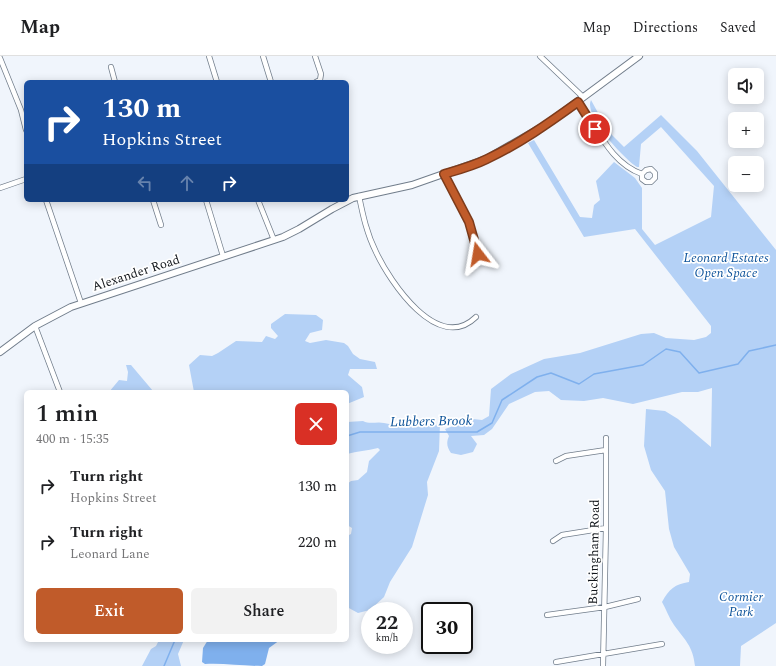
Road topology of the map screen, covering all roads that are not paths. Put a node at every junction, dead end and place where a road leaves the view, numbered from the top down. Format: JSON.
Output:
{"nodes":[{"id":1,"x":209,"y":56,"type":"edge"},
{"id":2,"x":263,"y":56,"type":"edge"},
{"id":3,"x":315,"y":56,"type":"edge"},
{"id":4,"x":540,"y":56,"type":"edge"},
{"id":5,"x":639,"y":56,"type":"edge"},
{"id":6,"x":0,"y":58,"type":"edge"},
{"id":7,"x":111,"y":67,"type":"dead end"},
{"id":8,"x":114,"y":80,"type":"edge"},
{"id":9,"x":216,"y":80,"type":"edge"},
{"id":10,"x":270,"y":80,"type":"edge"},
{"id":11,"x":319,"y":80,"type":"edge"},
{"id":12,"x":583,"y":97,"type":"junction"},
{"id":13,"x":578,"y":102,"type":"junction"},
{"id":14,"x":24,"y":122,"type":"edge"},
{"id":15,"x":444,"y":174,"type":"junction"},
{"id":16,"x":642,"y":174,"type":"dead end"},
{"id":17,"x":24,"y":181,"type":"edge"},
{"id":18,"x":0,"y":188,"type":"edge"},
{"id":19,"x":358,"y":196,"type":"junction"},
{"id":20,"x":349,"y":200,"type":"edge"},
{"id":21,"x":47,"y":202,"type":"edge"},
{"id":22,"x":154,"y":202,"type":"edge"},
{"id":23,"x":207,"y":202,"type":"edge"},
{"id":24,"x":259,"y":202,"type":"edge"},
{"id":25,"x":345,"y":202,"type":"edge"},
{"id":26,"x":161,"y":225,"type":"dead end"},
{"id":27,"x":274,"y":240,"type":"junction"},
{"id":28,"x":478,"y":254,"type":"dead end"},
{"id":29,"x":223,"y":256,"type":"junction"},
{"id":30,"x":81,"y":303,"type":"junction"},
{"id":31,"x":476,"y":317,"type":"dead end"},
{"id":32,"x":35,"y":326,"type":"junction"},
{"id":33,"x":0,"y":352,"type":"edge"},
{"id":34,"x":59,"y":390,"type":"edge"},
{"id":35,"x":606,"y":438,"type":"dead end"},
{"id":36,"x":606,"y":450,"type":"junction"},
{"id":37,"x":556,"y":461,"type":"dead end"},
{"id":38,"x":606,"y":528,"type":"junction"},
{"id":39,"x":553,"y":541,"type":"dead end"},
{"id":40,"x":638,"y":599,"type":"dead end"},
{"id":41,"x":605,"y":606,"type":"junction"},
{"id":42,"x":547,"y":615,"type":"dead end"},
{"id":43,"x":662,"y":644,"type":"dead end"},
{"id":44,"x":604,"y":653,"type":"junction"},
{"id":45,"x":556,"y":662,"type":"dead end"},
{"id":46,"x":603,"y":666,"type":"edge"}],
"edges":[{"from":1,"to":9,"type":"street"},
{"from":2,"to":10,"type":"street"},
{"from":3,"to":11,"type":"street"},
{"from":4,"to":12,"type":"street"},
{"from":5,"to":12,"type":"street","name":"Alexander Road"},
{"from":6,"to":14,"type":"street"},
{"from":7,"to":8,"type":"street"},
{"from":12,"to":13,"type":"street","name":"Alexander Road"},
{"from":13,"to":15,"type":"street","name":"Alexander Road"},
{"from":13,"to":16,"type":"street"},
{"from":15,"to":19,"type":"street","name":"Alexander Road"},
{"from":15,"to":28,"type":"street"},
{"from":17,"to":18,"type":"street"},
{"from":19,"to":20,"type":"street","name":"Alexander Road"},
{"from":19,"to":31,"type":"street"},
{"from":21,"to":30,"type":"street"},
{"from":22,"to":26,"type":"street"},
{"from":23,"to":29,"type":"street"},
{"from":24,"to":27,"type":"street"},
{"from":25,"to":27,"type":"street","name":"Alexander Road"},
{"from":27,"to":29,"type":"street","name":"Alexander Road"},
{"from":29,"to":30,"type":"street","name":"Alexander Road"},
{"from":30,"to":32,"type":"street","name":"Alexander Road"},
{"from":32,"to":33,"type":"street","name":"Alexander Road"},
{"from":32,"to":34,"type":"street"},
{"from":35,"to":36,"type":"street","name":"Buckingham Road"},
{"from":36,"to":37,"type":"street"},
{"from":36,"to":38,"type":"street","name":"Buckingham Road"},
{"from":38,"to":39,"type":"street"},
{"from":38,"to":41,"type":"street","name":"Buckingham Road"},
{"from":40,"to":41,"type":"street"},
{"from":41,"to":42,"type":"street"},
{"from":41,"to":44,"type":"street","name":"Buckingham Road"},
{"from":43,"to":44,"type":"street"},
{"from":44,"to":45,"type":"street"},
{"from":44,"to":46,"type":"street","name":"Buckingham Road"}]}
